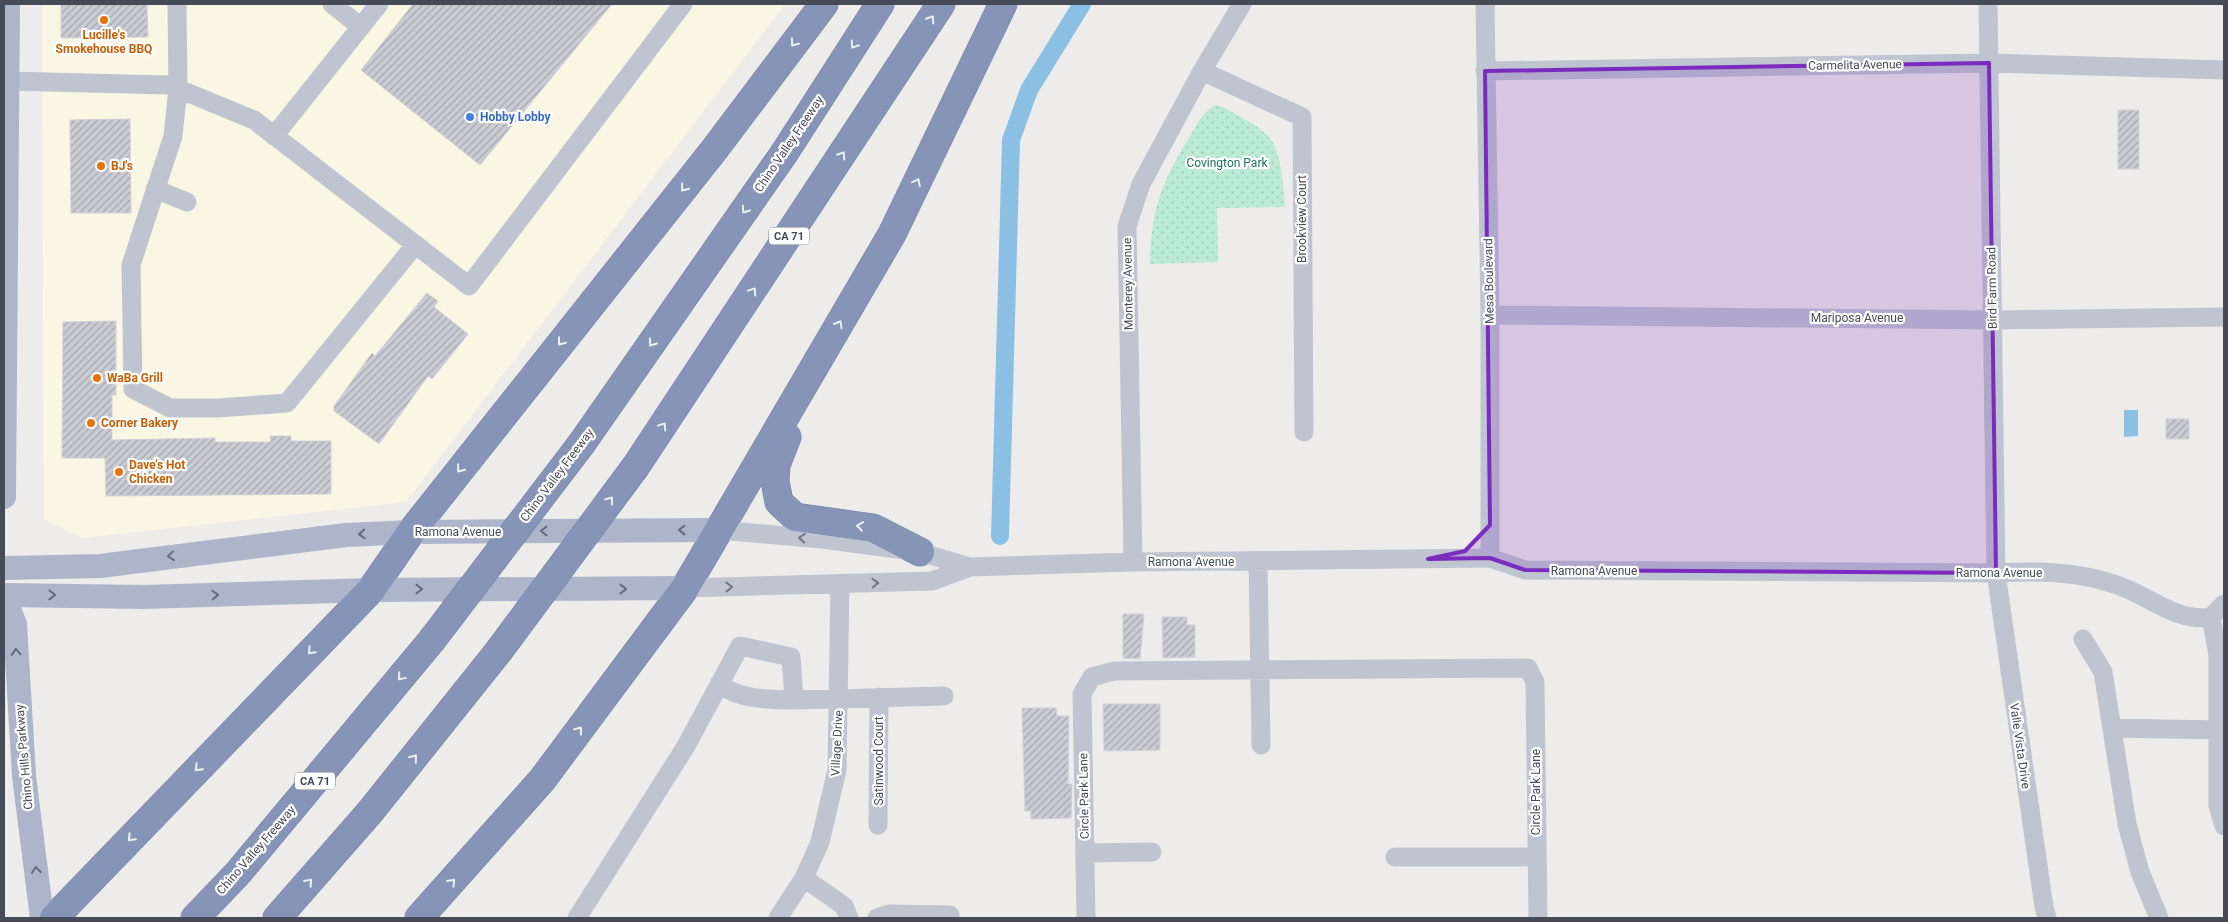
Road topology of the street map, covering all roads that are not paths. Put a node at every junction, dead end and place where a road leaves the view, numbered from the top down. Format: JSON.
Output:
{"nodes":[{"id":1,"x":8,"y":4,"type":"edge"},
{"id":2,"x":177,"y":4,"type":"edge"},
{"id":3,"x":332,"y":4,"type":"edge"},
{"id":4,"x":379,"y":4,"type":"edge"},
{"id":5,"x":683,"y":4,"type":"edge"},
{"id":6,"x":824,"y":4,"type":"edge"},
{"id":7,"x":880,"y":4,"type":"edge"},
{"id":8,"x":941,"y":4,"type":"edge"},
{"id":9,"x":1003,"y":4,"type":"edge"},
{"id":10,"x":1242,"y":4,"type":"edge"},
{"id":11,"x":1485,"y":4,"type":"edge"},
{"id":12,"x":1988,"y":4,"type":"edge"},
{"id":13,"x":360,"y":27,"type":"junction"},
{"id":14,"x":1989,"y":63,"type":"junction"},
{"id":15,"x":2224,"y":70,"type":"edge"},
{"id":16,"x":1202,"y":71,"type":"junction"},
{"id":17,"x":1485,"y":71,"type":"junction"},
{"id":18,"x":7,"y":80,"type":"junction"},
{"id":19,"x":178,"y":88,"type":"junction"},
{"id":20,"x":274,"y":136,"type":"junction"},
{"id":21,"x":5,"y":188,"type":"edge"},
{"id":22,"x":155,"y":189,"type":"junction"},
{"id":23,"x":187,"y":202,"type":"dead end"},
{"id":24,"x":415,"y":245,"type":"junction"},
{"id":25,"x":1490,"y":316,"type":"junction"},
{"id":26,"x":2224,"y":317,"type":"edge"},
{"id":27,"x":1992,"y":320,"type":"junction"},
{"id":28,"x":815,"y":366,"type":"junction"},
{"id":29,"x":1304,"y":432,"type":"dead end"},
{"id":30,"x":4,"y":496,"type":"edge"},
{"id":31,"x":1490,"y":525,"type":"junction"},
{"id":32,"x":718,"y":530,"type":"junction"},
{"id":33,"x":411,"y":532,"type":"junction"},
{"id":34,"x":920,"y":552,"type":"junction"},
{"id":35,"x":1490,"y":558,"type":"junction"},
{"id":36,"x":1428,"y":559,"type":"junction"},
{"id":37,"x":1258,"y":561,"type":"junction"},
{"id":38,"x":1134,"y":562,"type":"junction"},
{"id":39,"x":970,"y":567,"type":"junction"},
{"id":40,"x":4,"y":568,"type":"edge"},
{"id":41,"x":1996,"y":573,"type":"junction"},
{"id":42,"x":840,"y":584,"type":"junction"},
{"id":43,"x":685,"y":588,"type":"junction"},
{"id":44,"x":371,"y":590,"type":"junction"},
{"id":45,"x":4,"y":596,"type":"edge"},
{"id":46,"x":2218,"y":611,"type":"edge"},
{"id":47,"x":2083,"y":639,"type":"dead end"},
{"id":48,"x":1260,"y":669,"type":"junction"},
{"id":49,"x":718,"y":684,"type":"junction"},
{"id":50,"x":944,"y":696,"type":"dead end"},
{"id":51,"x":879,"y":697,"type":"junction"},
{"id":52,"x":840,"y":699,"type":"junction"},
{"id":53,"x":794,"y":700,"type":"junction"},
{"id":54,"x":2112,"y":728,"type":"junction"},
{"id":55,"x":2221,"y":730,"type":"edge"},
{"id":56,"x":1261,"y":745,"type":"dead end"},
{"id":57,"x":878,"y":825,"type":"dead end"},
{"id":58,"x":2224,"y":826,"type":"edge"},
{"id":59,"x":1152,"y":852,"type":"dead end"},
{"id":60,"x":1086,"y":853,"type":"junction"},
{"id":61,"x":1395,"y":857,"type":"dead end"},
{"id":62,"x":1537,"y":857,"type":"junction"},
{"id":63,"x":804,"y":878,"type":"junction"},
{"id":64,"x":950,"y":915,"type":"dead end"},
{"id":65,"x":42,"y":918,"type":"edge"},
{"id":66,"x":54,"y":918,"type":"edge"},
{"id":67,"x":195,"y":918,"type":"edge"},
{"id":68,"x":277,"y":918,"type":"edge"},
{"id":69,"x":419,"y":918,"type":"edge"},
{"id":70,"x":577,"y":918,"type":"edge"},
{"id":71,"x":778,"y":918,"type":"edge"},
{"id":72,"x":849,"y":918,"type":"edge"},
{"id":73,"x":877,"y":918,"type":"edge"},
{"id":74,"x":1086,"y":918,"type":"edge"},
{"id":75,"x":1538,"y":918,"type":"edge"},
{"id":76,"x":2047,"y":918,"type":"edge"},
{"id":77,"x":2159,"y":918,"type":"edge"}],
"edges":[{"from":1,"to":18,"type":"main road"},
{"from":2,"to":19,"type":"street"},
{"from":3,"to":13,"type":"street"},
{"from":4,"to":13,"type":"street"},
{"from":5,"to":24,"type":"street"},
{"from":6,"to":33,"type":"highway","one_way":true},
{"from":7,"to":67,"type":"highway","name":"Chino Valley Freeway","number":"CA 71","one_way":true,"bridge":true},
{"from":68,"to":8,"type":"highway","number":"CA 71","one_way":true,"bridge":true},
{"from":28,"to":9,"type":"highway","one_way":true},
{"from":10,"to":16,"type":"street","name":"Monterey Avenue"},
{"from":11,"to":17,"type":"street","name":"Mesa Boulevard"},
{"from":12,"to":14,"type":"street","name":"Bird Farm Road"},
{"from":13,"to":20,"type":"street"},
{"from":14,"to":15,"type":"street","name":"Carmelita Avenue"},
{"from":14,"to":17,"type":"street","name":"Carmelita Avenue"},
{"from":14,"to":27,"type":"street","name":"Bird Farm Road"},
{"from":16,"to":29,"type":"street","name":"Brookview Court"},
{"from":16,"to":38,"type":"street","name":"Monterey Avenue"},
{"from":17,"to":25,"type":"street","name":"Mesa Boulevard"},
{"from":18,"to":19,"type":"street"},
{"from":18,"to":21,"type":"main road"},
{"from":19,"to":20,"type":"street"},
{"from":19,"to":22,"type":"street"},
{"from":20,"to":24,"type":"street"},
{"from":21,"to":30,"type":"main road"},
{"from":22,"to":23,"type":"street"},
{"from":22,"to":24,"type":"street"},
{"from":25,"to":27,"type":"street","name":"Mariposa Avenue"},
{"from":25,"to":31,"type":"street","name":"Mesa Boulevard"},
{"from":26,"to":27,"type":"street","name":"Mariposa Avenue"},
{"from":27,"to":41,"type":"street","name":"Bird Farm Road"},
{"from":28,"to":32,"type":"highway"},
{"from":34,"to":28,"type":"highway","one_way":true},
{"from":31,"to":35,"type":"street","name":"Mesa Boulevard"},
{"from":31,"to":36,"type":"street"},
{"from":32,"to":33,"type":"main road","name":"Ramona Avenue","one_way":true},
{"from":34,"to":32,"type":"street","name":"Ramona Avenue","one_way":true},
{"from":32,"to":43,"type":"highway"},
{"from":33,"to":40,"type":"main road","name":"Ramona Avenue","one_way":true},
{"from":33,"to":44,"type":"highway"},
{"from":34,"to":39,"type":"street","name":"Ramona Avenue"},
{"from":35,"to":36,"type":"street","name":"Ramona Avenue"},
{"from":35,"to":41,"type":"street","name":"Ramona Avenue"},
{"from":36,"to":37,"type":"street","name":"Ramona Avenue"},
{"from":37,"to":38,"type":"street","name":"Ramona Avenue"},
{"from":37,"to":48,"type":"street"},
{"from":38,"to":39,"type":"street","name":"Ramona Avenue"},
{"from":42,"to":39,"type":"street","name":"Ramona Avenue","one_way":true},
{"from":41,"to":46,"type":"street","name":"Ramona Avenue"},
{"from":41,"to":76,"type":"street","name":"Valle Vista Drive"},
{"from":43,"to":42,"type":"street","name":"Ramona Avenue","one_way":true},
{"from":42,"to":52,"type":"street","name":"Village Drive"},
{"from":44,"to":43,"type":"main road","name":"Ramona Avenue","one_way":true},
{"from":69,"to":43,"type":"highway","one_way":true},
{"from":45,"to":44,"type":"main road","name":"Ramona Avenue","one_way":true},
{"from":44,"to":66,"type":"highway","one_way":true},
{"from":65,"to":45,"type":"main road","name":"Chino Hills Parkway","one_way":true},
{"from":46,"to":55,"type":"street"},
{"from":47,"to":54,"type":"street"},
{"from":48,"to":56,"type":"street"},
{"from":48,"to":60,"type":"street","name":"Circle Park Lane"},
{"from":48,"to":62,"type":"street","name":"Circle Park Lane"},
{"from":49,"to":53,"type":"street"},
{"from":49,"to":53,"type":"street"},
{"from":49,"to":70,"type":"street"},
{"from":50,"to":51,"type":"street"},
{"from":51,"to":52,"type":"street"},
{"from":51,"to":57,"type":"street","name":"Satinwood Court"},
{"from":52,"to":53,"type":"street"},
{"from":52,"to":63,"type":"street","name":"Village Drive"},
{"from":54,"to":55,"type":"street"},
{"from":54,"to":77,"type":"street"},
{"from":55,"to":58,"type":"street"},
{"from":59,"to":60,"type":"street"},
{"from":60,"to":74,"type":"street","name":"Circle Park Lane"},
{"from":61,"to":62,"type":"street"},
{"from":62,"to":75,"type":"street","name":"Circle Park Lane"},
{"from":63,"to":71,"type":"street","name":"Village Drive"},
{"from":63,"to":72,"type":"street"},
{"from":64,"to":73,"type":"street"}]}
